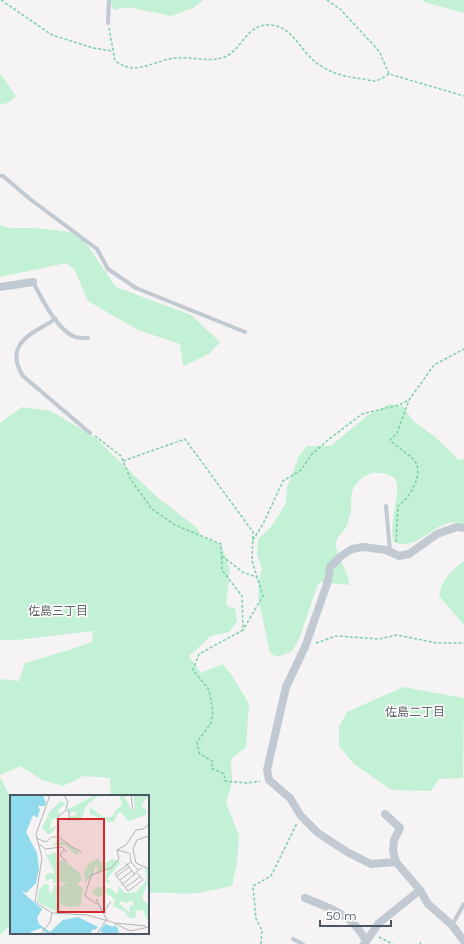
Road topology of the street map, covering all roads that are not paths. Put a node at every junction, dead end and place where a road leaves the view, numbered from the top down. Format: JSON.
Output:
{"nodes":[{"id":1,"x":110,"y":0,"type":"edge"},
{"id":2,"x":108,"y":23,"type":"road end"},
{"id":3,"x":0,"y":176,"type":"edge"},
{"id":4,"x":33,"y":282,"type":"joint"},
{"id":5,"x":0,"y":287,"type":"edge"},
{"id":6,"x":56,"y":318,"type":"junction"},
{"id":7,"x":245,"y":332,"type":"dead end"},
{"id":8,"x":88,"y":338,"type":"dead end"},
{"id":9,"x":90,"y":433,"type":"road end"},
{"id":10,"x":386,"y":506,"type":"dead end"},
{"id":11,"x":464,"y":528,"type":"edge"},
{"id":12,"x":390,"y":552,"type":"junction"},
{"id":13,"x":385,"y":814,"type":"dead end"},
{"id":14,"x":396,"y":862,"type":"junction"},
{"id":15,"x":420,"y":890,"type":"junction"},
{"id":16,"x":305,"y":898,"type":"dead end"},
{"id":17,"x":464,"y":904,"type":"edge"},
{"id":18,"x":452,"y":925,"type":"junction"},
{"id":19,"x":293,"y":939,"type":"dead end"},
{"id":20,"x":464,"y":941,"type":"edge"},
{"id":21,"x":365,"y":943,"type":"edge"},
{"id":22,"x":304,"y":944,"type":"edge"}],
"edges":[{"from":1,"to":2,"type":"lane"},
{"from":3,"to":7,"type":"lane"},
{"from":4,"to":5,"type":"street"},
{"from":4,"to":6,"type":"lane"},
{"from":6,"to":8,"type":"lane"},
{"from":6,"to":9,"type":"lane"},
{"from":10,"to":12,"type":"lane"},
{"from":11,"to":12,"type":"street"},
{"from":12,"to":14,"type":"street"},
{"from":13,"to":14,"type":"street"},
{"from":14,"to":15,"type":"street"},
{"from":15,"to":18,"type":"street"},
{"from":15,"to":21,"type":"street"},
{"from":16,"to":21,"type":"street"},
{"from":17,"to":18,"type":"lane"},
{"from":18,"to":20,"type":"street"},
{"from":19,"to":22,"type":"lane"}]}
